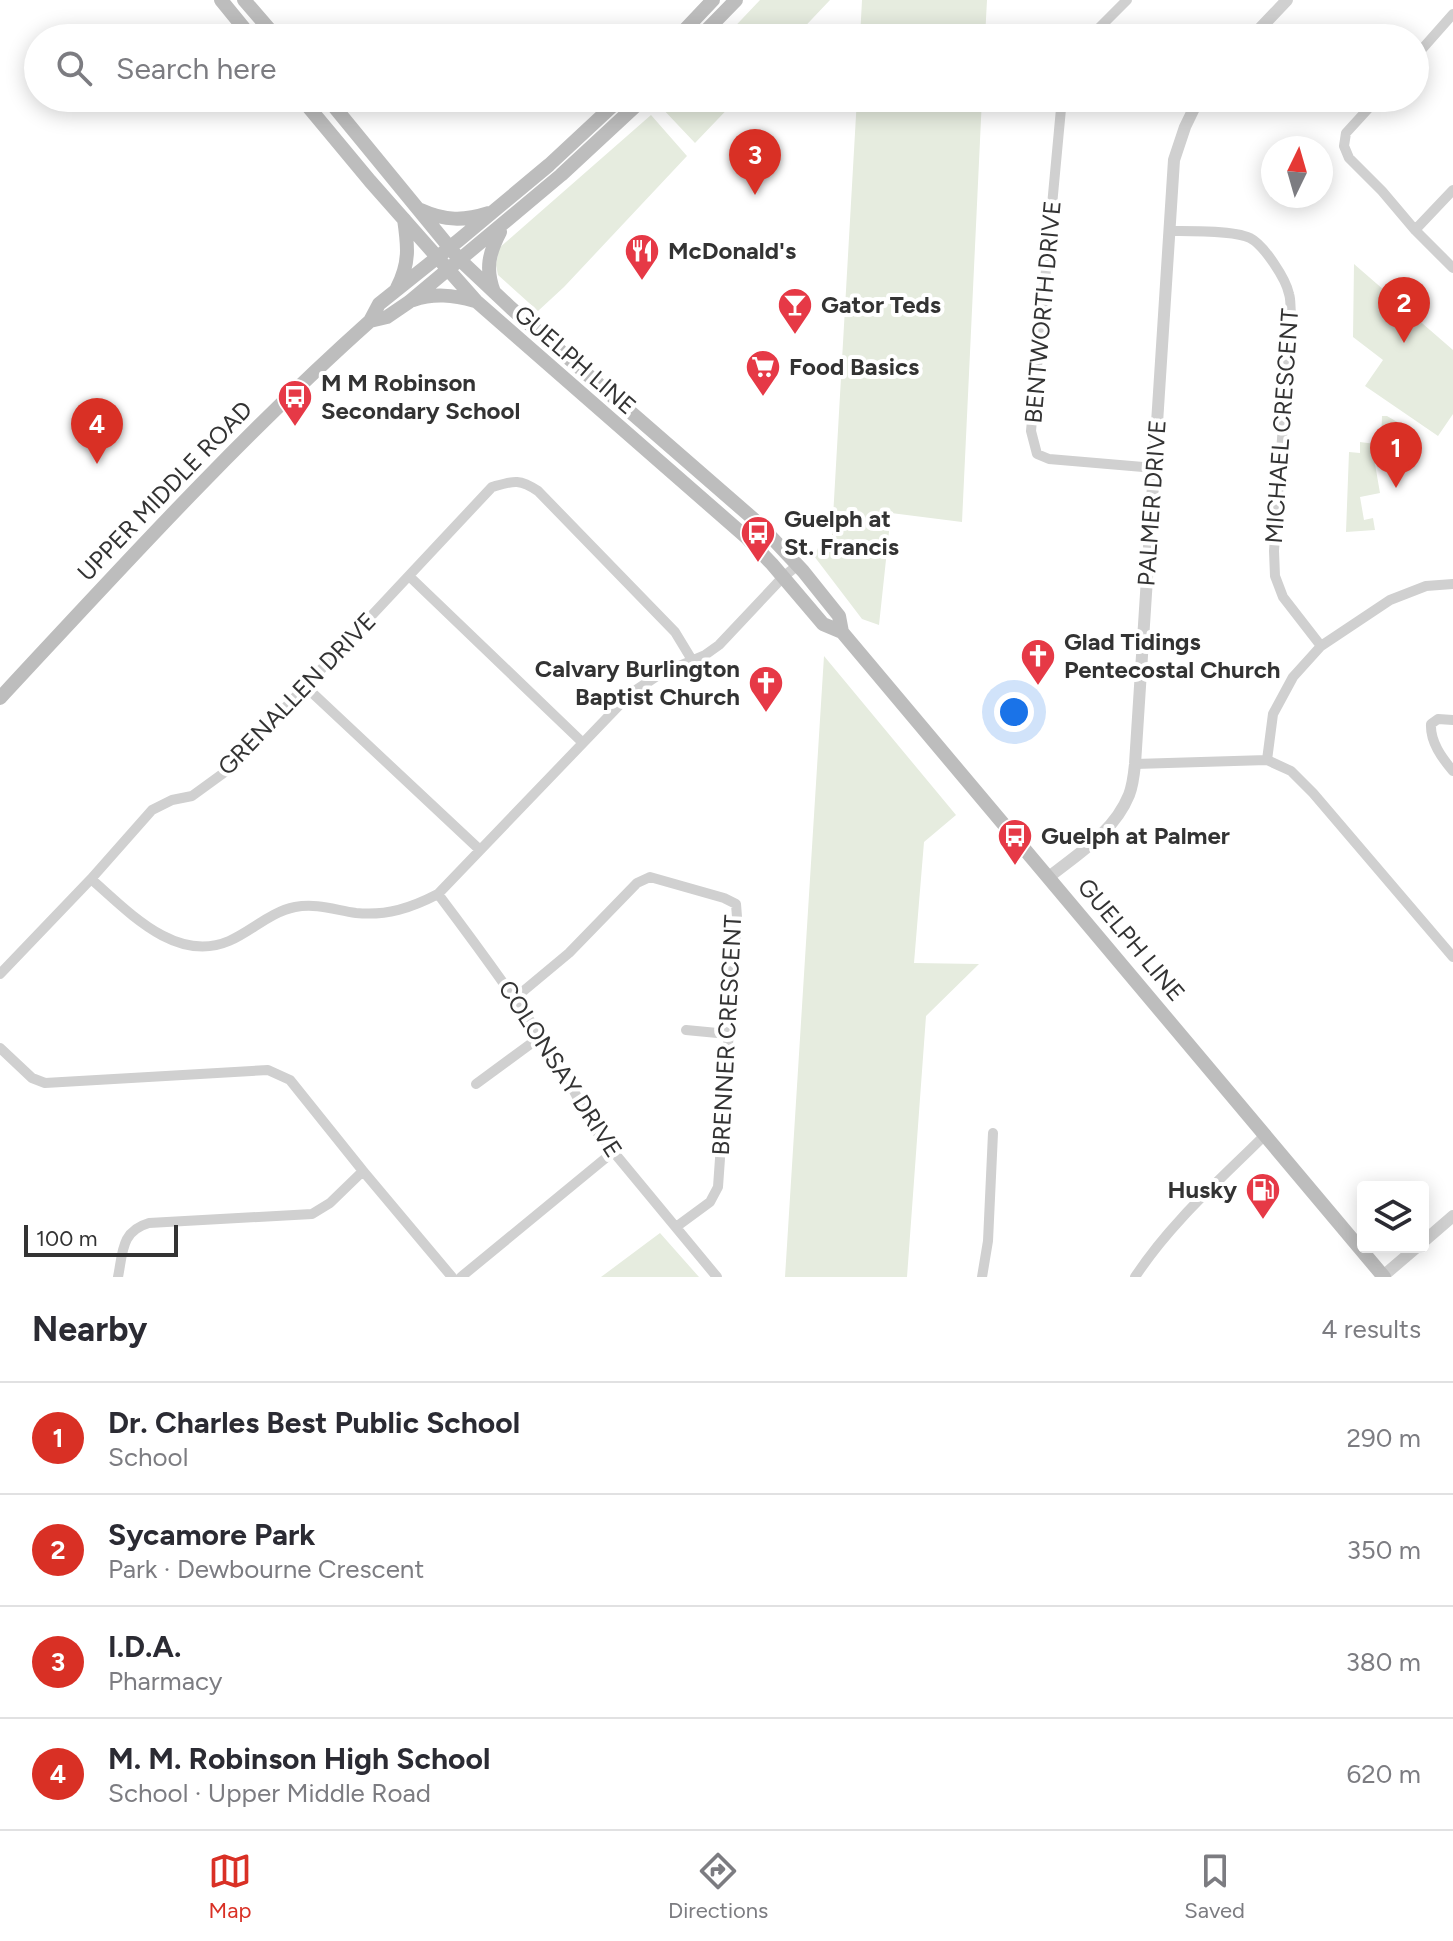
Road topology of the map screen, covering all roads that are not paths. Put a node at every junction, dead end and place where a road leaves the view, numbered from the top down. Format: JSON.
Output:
{"nodes":[{"id":1,"x":221,"y":0,"type":"edge"},
{"id":2,"x":244,"y":0,"type":"edge"},
{"id":3,"x":713,"y":0,"type":"edge"},
{"id":4,"x":736,"y":0,"type":"edge"},
{"id":5,"x":1127,"y":0,"type":"edge"},
{"id":6,"x":1287,"y":0,"type":"edge"},
{"id":7,"x":1453,"y":14,"type":"edge"},
{"id":8,"x":241,"y":24,"type":"edge"},
{"id":9,"x":265,"y":24,"type":"edge"},
{"id":10,"x":690,"y":24,"type":"edge"},
{"id":11,"x":713,"y":24,"type":"edge"},
{"id":12,"x":1103,"y":24,"type":"edge"},
{"id":13,"x":1264,"y":24,"type":"edge"},
{"id":14,"x":1429,"y":41,"type":"edge"},
{"id":15,"x":313,"y":112,"type":"edge"},
{"id":16,"x":339,"y":112,"type":"edge"},
{"id":17,"x":606,"y":112,"type":"edge"},
{"id":18,"x":629,"y":112,"type":"edge"},
{"id":19,"x":1061,"y":112,"type":"edge"},
{"id":20,"x":1192,"y":112,"type":"edge"},
{"id":21,"x":1365,"y":112,"type":"edge"},
{"id":22,"x":1453,"y":190,"type":"edge"},
{"id":23,"x":419,"y":209,"type":"junction"},
{"id":24,"x":499,"y":217,"type":"junction"},
{"id":25,"x":403,"y":219,"type":"junction"},
{"id":26,"x":1415,"y":230,"type":"junction"},
{"id":27,"x":1169,"y":231,"type":"junction"},
{"id":28,"x":454,"y":254,"type":"junction"},
{"id":29,"x":437,"y":258,"type":"junction"},
{"id":30,"x":1453,"y":268,"type":"edge"},
{"id":31,"x":447,"y":270,"type":"junction"},
{"id":32,"x":394,"y":292,"type":"junction"},
{"id":33,"x":494,"y":292,"type":"junction"},
{"id":34,"x":476,"y":301,"type":"junction"},
{"id":35,"x":409,"y":302,"type":"junction"},
{"id":36,"x":370,"y":321,"type":"junction"},
{"id":37,"x":627,"y":433,"type":"junction"},
{"id":38,"x":661,"y":438,"type":"junction"},
{"id":39,"x":1155,"y":468,"type":"junction"},
{"id":40,"x":798,"y":565,"type":"junction"},
{"id":41,"x":409,"y":576,"type":"junction"},
{"id":42,"x":783,"y":577,"type":"junction"},
{"id":43,"x":1453,"y":584,"type":"edge"},
{"id":44,"x":842,"y":632,"type":"junction"},
{"id":45,"x":1321,"y":646,"type":"junction"},
{"id":46,"x":692,"y":660,"type":"junction"},
{"id":47,"x":306,"y":687,"type":"junction"},
{"id":48,"x":0,"y":698,"type":"edge"},
{"id":49,"x":1453,"y":720,"type":"edge"},
{"id":50,"x":582,"y":742,"type":"junction"},
{"id":51,"x":1267,"y":760,"type":"junction"},
{"id":52,"x":1135,"y":764,"type":"junction"},
{"id":53,"x":1453,"y":771,"type":"edge"},
{"id":54,"x":480,"y":850,"type":"junction"},
{"id":55,"x":1049,"y":877,"type":"junction"},
{"id":56,"x":91,"y":879,"type":"junction"},
{"id":57,"x":438,"y":894,"type":"junction"},
{"id":58,"x":1453,"y":957,"type":"edge"},
{"id":59,"x":0,"y":974,"type":"edge"},
{"id":60,"x":515,"y":998,"type":"junction"},
{"id":61,"x":686,"y":1030,"type":"dead end"},
{"id":62,"x":728,"y":1034,"type":"junction"},
{"id":63,"x":540,"y":1037,"type":"junction"},
{"id":64,"x":0,"y":1048,"type":"edge"},
{"id":65,"x":476,"y":1084,"type":"dead end"},
{"id":66,"x":993,"y":1133,"type":"dead end"},
{"id":67,"x":1266,"y":1134,"type":"junction"},
{"id":68,"x":613,"y":1152,"type":"junction"},
{"id":69,"x":363,"y":1171,"type":"junction"},
{"id":70,"x":1453,"y":1216,"type":"edge"},
{"id":71,"x":676,"y":1227,"type":"junction"},
{"id":72,"x":1429,"y":1237,"type":"edge"},
{"id":73,"x":1410,"y":1253,"type":"edge"},
{"id":74,"x":1384,"y":1276,"type":"edge"},
{"id":75,"x":118,"y":1277,"type":"edge"},
{"id":76,"x":452,"y":1277,"type":"edge"},
{"id":77,"x":461,"y":1277,"type":"edge"},
{"id":78,"x":717,"y":1277,"type":"edge"},
{"id":79,"x":982,"y":1277,"type":"edge"},
{"id":80,"x":1135,"y":1277,"type":"edge"}],
"edges":[{"from":1,"to":8,"type":"main road"},
{"from":2,"to":9,"type":"main road"},
{"from":3,"to":10,"type":"main road"},
{"from":4,"to":11,"type":"main road"},
{"from":5,"to":12,"type":"street"},
{"from":6,"to":13,"type":"street"},
{"from":7,"to":14,"type":"street"},
{"from":15,"to":25,"type":"main road","name":"GUELPH LINE"},
{"from":16,"to":23,"type":"main road","name":"GUELPH LINE"},
{"from":17,"to":24,"type":"main road","name":"UPPER MIDDLE ROAD"},
{"from":18,"to":24,"type":"main road","name":"UPPER MIDDLE ROAD"},
{"from":19,"to":39,"type":"street","name":"BENTWORTH DRIVE"},
{"from":20,"to":27,"type":"street","name":"PALMER DRIVE"},
{"from":21,"to":26,"type":"street"},
{"from":22,"to":26,"type":"street"},
{"from":23,"to":24,"type":"main road"},
{"from":23,"to":28,"type":"main road","name":"GUELPH LINE"},
{"from":24,"to":28,"type":"main road","name":"UPPER MIDDLE ROAD"},
{"from":24,"to":33,"type":"main road"},
{"from":25,"to":29,"type":"main road","name":"GUELPH LINE"},
{"from":25,"to":32,"type":"main road"},
{"from":26,"to":30,"type":"street"},
{"from":27,"to":39,"type":"street","name":"PALMER DRIVE"},
{"from":27,"to":45,"type":"street","name":"MICHAEL CRESCENT"},
{"from":28,"to":29,"type":"main road","name":"UPPER MIDDLE ROAD"},
{"from":28,"to":31,"type":"main road","name":"UPPER MIDDLE ROAD"},
{"from":28,"to":33,"type":"main road","name":"GUELPH LINE"},
{"from":29,"to":31,"type":"main road","name":"GUELPH LINE"},
{"from":29,"to":32,"type":"main road","name":"UPPER MIDDLE ROAD"},
{"from":31,"to":34,"type":"main road","name":"GUELPH LINE"},
{"from":31,"to":35,"type":"main road","name":"UPPER MIDDLE ROAD"},
{"from":32,"to":36,"type":"main road","name":"UPPER MIDDLE ROAD"},
{"from":33,"to":38,"type":"main road","name":"GUELPH LINE"},
{"from":34,"to":35,"type":"main road"},
{"from":34,"to":37,"type":"main road","name":"GUELPH LINE"},
{"from":35,"to":36,"type":"main road","name":"UPPER MIDDLE ROAD"},
{"from":36,"to":48,"type":"main road","name":"UPPER MIDDLE ROAD"},
{"from":37,"to":38,"type":"main road"},
{"from":37,"to":42,"type":"main road","name":"GUELPH LINE"},
{"from":38,"to":40,"type":"main road","name":"GUELPH LINE"},
{"from":39,"to":52,"type":"street","name":"PALMER DRIVE"},
{"from":40,"to":42,"type":"street"},
{"from":40,"to":44,"type":"main road","name":"GUELPH LINE"},
{"from":41,"to":46,"type":"street","name":"GRENALLEN DRIVE"},
{"from":41,"to":47,"type":"street","name":"GRENALLEN DRIVE"},
{"from":41,"to":50,"type":"street"},
{"from":42,"to":44,"type":"main road","name":"GUELPH LINE"},
{"from":42,"to":46,"type":"street"},
{"from":43,"to":45,"type":"street"},
{"from":44,"to":55,"type":"main road","name":"GUELPH LINE"},
{"from":45,"to":51,"type":"street"},
{"from":46,"to":50,"type":"street"},
{"from":47,"to":54,"type":"street"},
{"from":47,"to":56,"type":"street","name":"GRENALLEN DRIVE"},
{"from":49,"to":53,"type":"street"},
{"from":50,"to":54,"type":"street"},
{"from":51,"to":52,"type":"street"},
{"from":51,"to":58,"type":"street"},
{"from":52,"to":55,"type":"street","name":"PALMER DRIVE"},
{"from":54,"to":57,"type":"street"},
{"from":55,"to":67,"type":"main road","name":"GUELPH LINE"},
{"from":56,"to":57,"type":"street"},
{"from":56,"to":59,"type":"street","name":"GRENALLEN DRIVE"},
{"from":57,"to":60,"type":"street","name":"COLONSAY DRIVE"},
{"from":60,"to":62,"type":"street","name":"BRENNER CRESCENT"},
{"from":60,"to":63,"type":"street","name":"COLONSAY DRIVE"},
{"from":61,"to":62,"type":"street"},
{"from":62,"to":71,"type":"street","name":"BRENNER CRESCENT"},
{"from":63,"to":65,"type":"street"},
{"from":63,"to":68,"type":"street","name":"COLONSAY DRIVE"},
{"from":64,"to":69,"type":"street"},
{"from":66,"to":79,"type":"street"},
{"from":67,"to":74,"type":"main road","name":"GUELPH LINE"},
{"from":67,"to":80,"type":"street"},
{"from":68,"to":71,"type":"street","name":"COLONSAY DRIVE"},
{"from":68,"to":77,"type":"street"},
{"from":69,"to":75,"type":"street"},
{"from":69,"to":76,"type":"street"},
{"from":70,"to":72,"type":"street"},
{"from":71,"to":78,"type":"street","name":"COLONSAY DRIVE"},
{"from":73,"to":74,"type":"street"}]}
